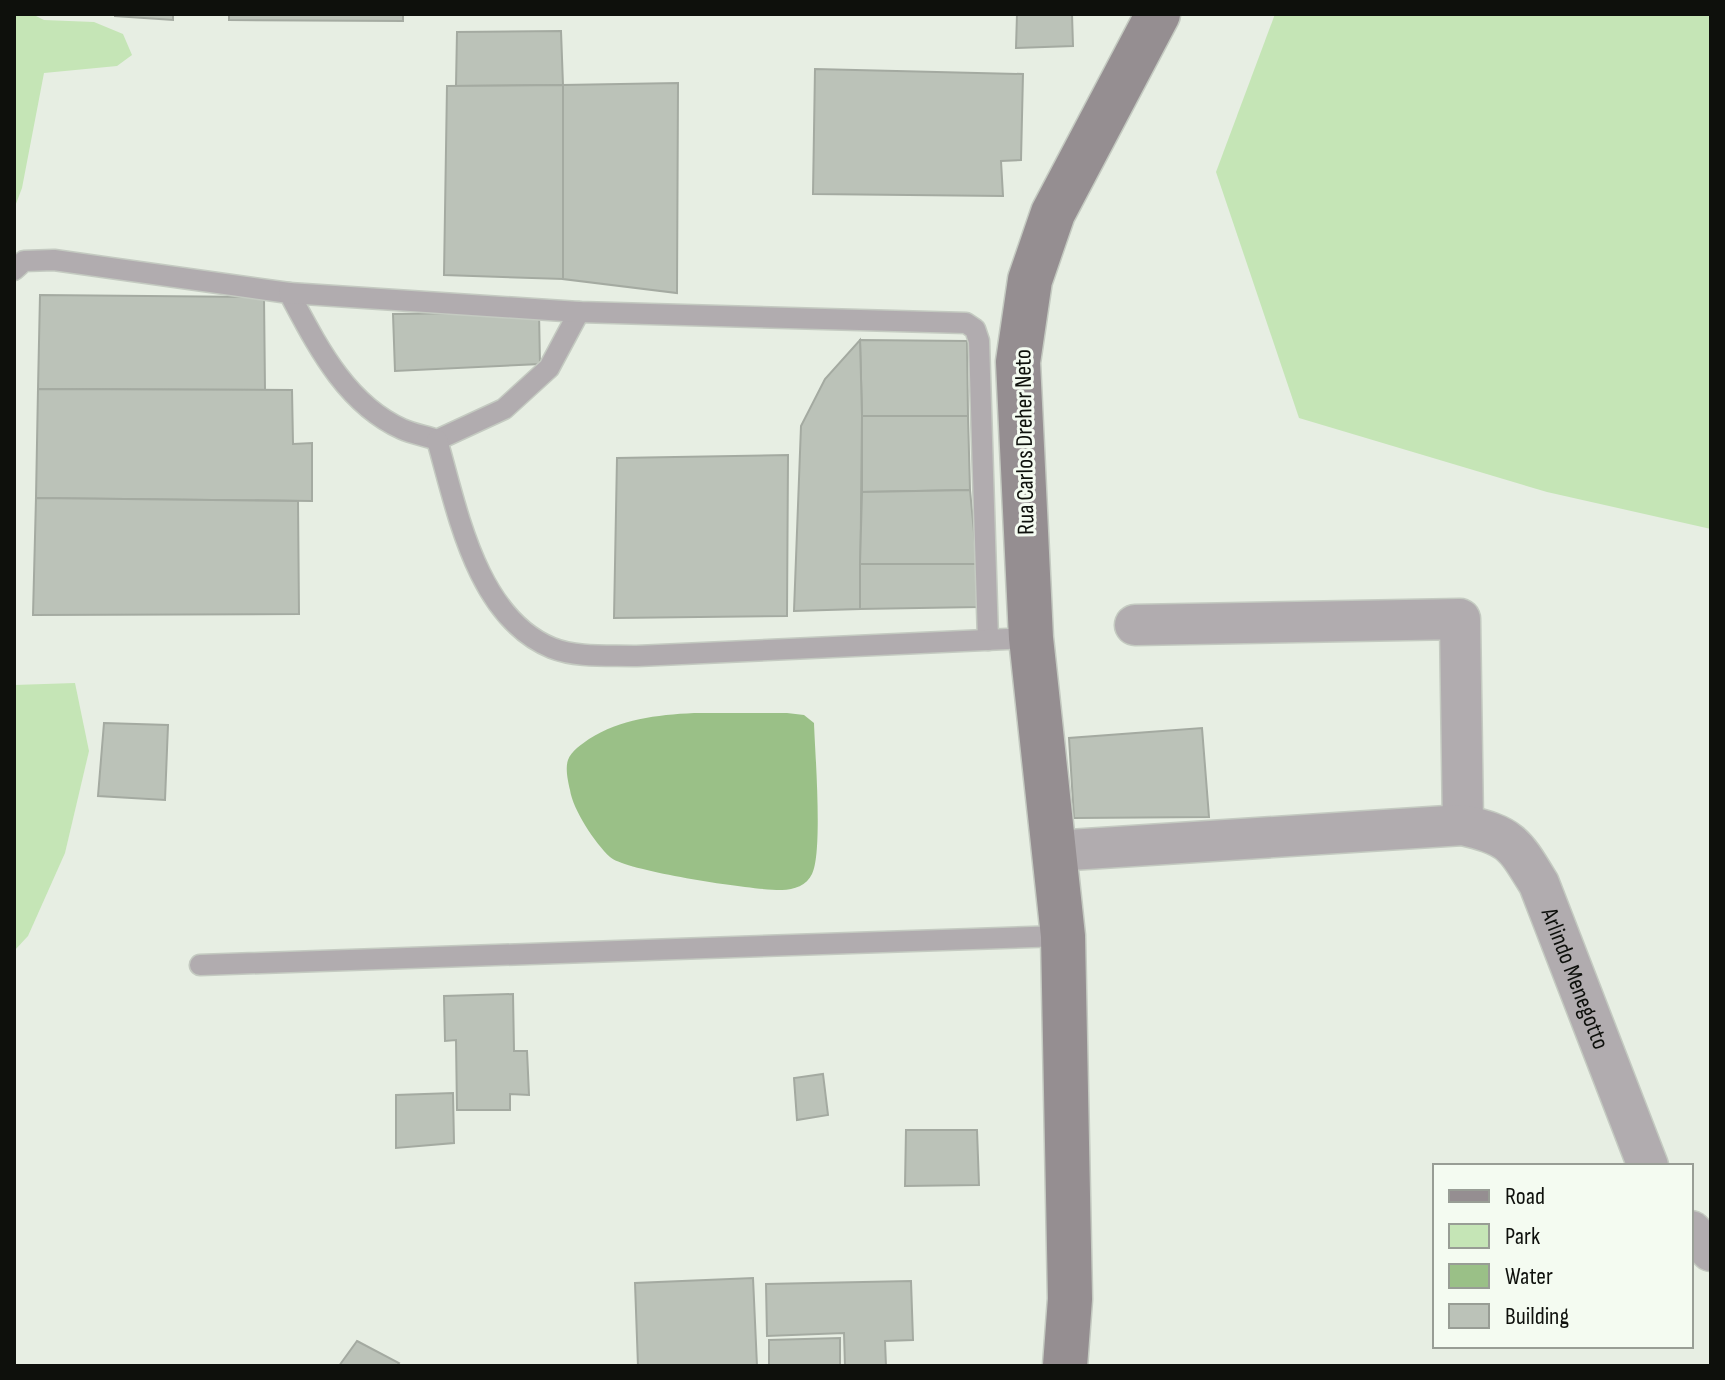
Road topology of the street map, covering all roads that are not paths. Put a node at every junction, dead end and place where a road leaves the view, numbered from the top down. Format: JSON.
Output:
{"nodes":[{"id":1,"x":1158,"y":14,"type":"edge"},
{"id":2,"x":14,"y":270,"type":"edge"},
{"id":3,"x":289,"y":293,"type":"junction"},
{"id":4,"x":579,"y":312,"type":"junction"},
{"id":5,"x":437,"y":440,"type":"junction"},
{"id":6,"x":1135,"y":625,"type":"dead end"},
{"id":7,"x":1031,"y":638,"type":"junction"},
{"id":8,"x":988,"y":640,"type":"junction"},
{"id":9,"x":1463,"y":825,"type":"junction"},
{"id":10,"x":1054,"y":851,"type":"junction"},
{"id":11,"x":1063,"y":936,"type":"junction"},
{"id":12,"x":200,"y":965,"type":"dead end"},
{"id":13,"x":1647,"y":1164,"type":"edge"},
{"id":14,"x":1693,"y":1233,"type":"edge"},
{"id":15,"x":1711,"y":1251,"type":"edge"},
{"id":16,"x":1065,"y":1366,"type":"edge"}],
"edges":[{"from":1,"to":7,"type":"main road","name":"Rua Carlos Dreher Neto"},
{"from":2,"to":3,"type":"lane"},
{"from":3,"to":4,"type":"lane"},
{"from":3,"to":5,"type":"lane"},
{"from":4,"to":5,"type":"lane"},
{"from":4,"to":8,"type":"lane"},
{"from":5,"to":8,"type":"lane"},
{"from":6,"to":9,"type":"street"},
{"from":7,"to":8,"type":"lane"},
{"from":7,"to":10,"type":"main road","name":"Rua Carlos Dreher Neto"},
{"from":9,"to":10,"type":"street"},
{"from":9,"to":13,"type":"street","name":"Arlindo Menegotto"},
{"from":10,"to":11,"type":"main road","name":"Rua Carlos Dreher Neto"},
{"from":11,"to":12,"type":"lane"},
{"from":11,"to":16,"type":"main road","name":"Rua Carlos Dreher Neto"},
{"from":14,"to":15,"type":"street"}]}
